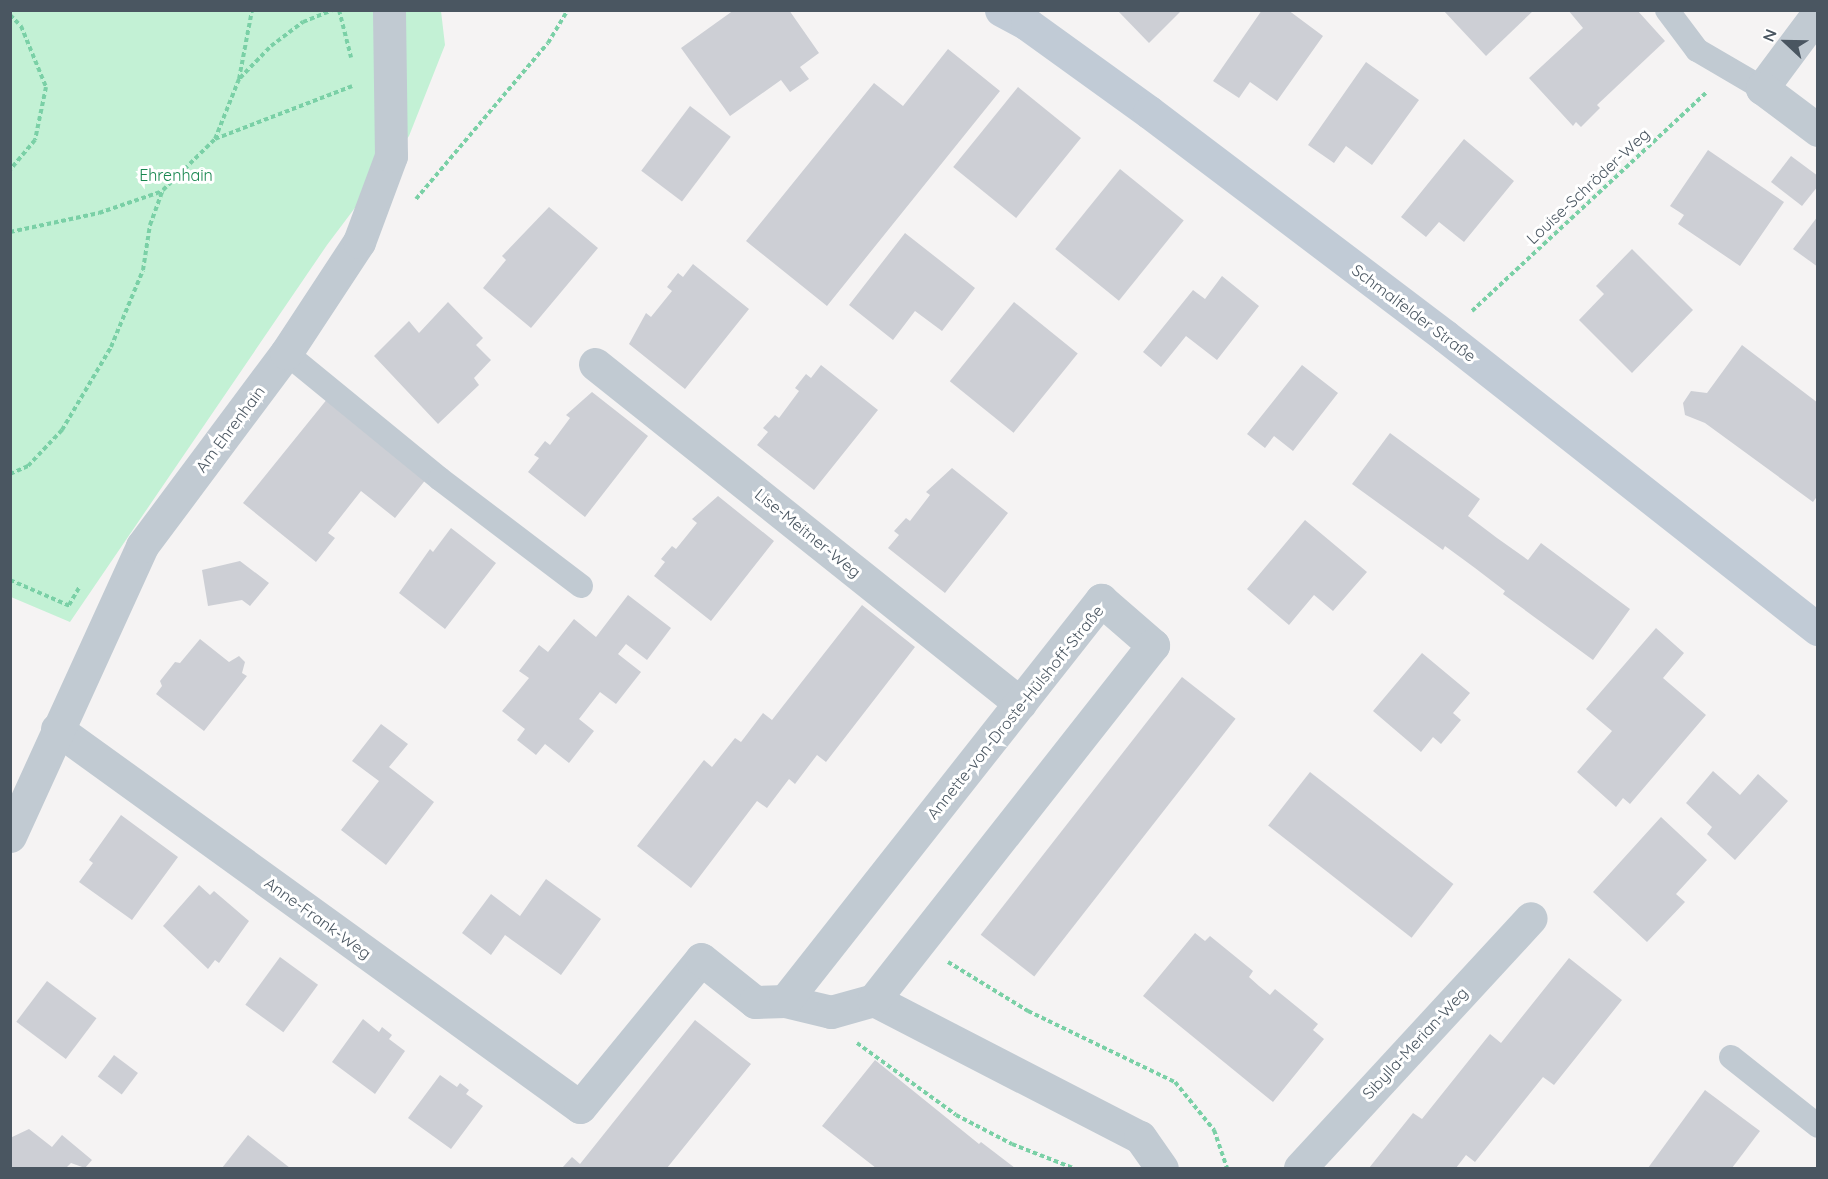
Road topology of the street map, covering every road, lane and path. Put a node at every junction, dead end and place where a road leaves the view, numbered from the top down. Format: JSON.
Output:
{"nodes":[{"id":1,"x":252,"y":10,"type":"edge"},
{"id":2,"x":332,"y":10,"type":"edge"},
{"id":3,"x":339,"y":10,"type":"edge"},
{"id":4,"x":389,"y":10,"type":"edge"},
{"id":5,"x":568,"y":10,"type":"edge"},
{"id":6,"x":1002,"y":10,"type":"edge"},
{"id":7,"x":1667,"y":10,"type":"edge"},
{"id":8,"x":1818,"y":13,"type":"edge"},
{"id":9,"x":10,"y":15,"type":"edge"},
{"id":10,"x":352,"y":63,"type":"dead end"},
{"id":11,"x":389,"y":69,"type":"junction"},
{"id":12,"x":239,"y":79,"type":"junction"},
{"id":13,"x":1762,"y":88,"type":"junction"},
{"id":14,"x":1818,"y":130,"type":"edge"},
{"id":15,"x":215,"y":139,"type":"junction"},
{"id":16,"x":10,"y":170,"type":"edge"},
{"id":17,"x":163,"y":190,"type":"junction"},
{"id":18,"x":409,"y":207,"type":"dead end"},
{"id":19,"x":10,"y":232,"type":"edge"},
{"id":20,"x":1445,"y":336,"type":"junction"},
{"id":21,"x":286,"y":353,"type":"junction"},
{"id":22,"x":595,"y":364,"type":"dead end"},
{"id":23,"x":10,"y":474,"type":"edge"},
{"id":24,"x":10,"y":580,"type":"edge"},
{"id":25,"x":581,"y":586,"type":"dead end"},
{"id":26,"x":106,"y":621,"type":"junction"},
{"id":27,"x":1818,"y":629,"type":"edge"},
{"id":28,"x":1020,"y":703,"type":"junction"},
{"id":29,"x":57,"y":729,"type":"junction"},
{"id":30,"x":10,"y":836,"type":"edge"},
{"id":31,"x":1531,"y":918,"type":"dead end"},
{"id":32,"x":918,"y":944,"type":"junction"},
{"id":33,"x":874,"y":1000,"type":"junction"},
{"id":34,"x":785,"y":1001,"type":"junction"},
{"id":35,"x":831,"y":1012,"type":"junction"},
{"id":36,"x":1731,"y":1057,"type":"dead end"},
{"id":37,"x":1818,"y":1126,"type":"edge"},
{"id":38,"x":1073,"y":1168,"type":"edge"},
{"id":39,"x":1162,"y":1168,"type":"edge"},
{"id":40,"x":1227,"y":1168,"type":"edge"},
{"id":41,"x":1300,"y":1168,"type":"edge"}],
"edges":[{"from":1,"to":12,"type":"path"},
{"from":2,"to":12,"type":"path"},
{"from":3,"to":10,"type":"path"},
{"from":4,"to":11,"type":"street","name":"Am Ehrenhain"},
{"from":5,"to":18,"type":"path"},
{"from":6,"to":20,"type":"main road","name":"Schmalfelder Straße"},
{"from":7,"to":13,"type":"lane"},
{"from":8,"to":13,"type":"street"},
{"from":9,"to":16,"type":"path"},
{"from":11,"to":15,"type":"path"},
{"from":11,"to":21,"type":"street","name":"Am Ehrenhain"},
{"from":12,"to":15,"type":"path"},
{"from":13,"to":14,"type":"street"},
{"from":13,"to":20,"type":"path","name":"Louise-Schröder-Weg"},
{"from":15,"to":17,"type":"path"},
{"from":17,"to":19,"type":"path"},
{"from":17,"to":23,"type":"path"},
{"from":20,"to":27,"type":"main road","name":"Schmalfelder Straße"},
{"from":21,"to":25,"type":"lane"},
{"from":21,"to":26,"type":"street","name":"Am Ehrenhain"},
{"from":22,"to":28,"type":"street","name":"Lise-Meitner-Weg"},
{"from":24,"to":26,"type":"path"},
{"from":26,"to":29,"type":"street","name":"Am Ehrenhain"},
{"from":28,"to":32,"type":"street","name":"Annette-von-Droste-Hülshoff-Straße"},
{"from":28,"to":34,"type":"street","name":"Annette-von-Droste-Hülshoff-Straße"},
{"from":29,"to":30,"type":"street","name":"Am Ehrenhain"},
{"from":29,"to":34,"type":"street","name":"Anne-Frank-Weg"},
{"from":31,"to":41,"type":"street","name":"Sibylla-Merian-Weg"},
{"from":32,"to":33,"type":"street","name":"Annette-von-Droste-Hülshoff-Straße"},
{"from":32,"to":40,"type":"path"},
{"from":33,"to":35,"type":"street"},
{"from":33,"to":39,"type":"street"},
{"from":34,"to":35,"type":"street"},
{"from":35,"to":38,"type":"path"},
{"from":36,"to":37,"type":"lane"}]}
